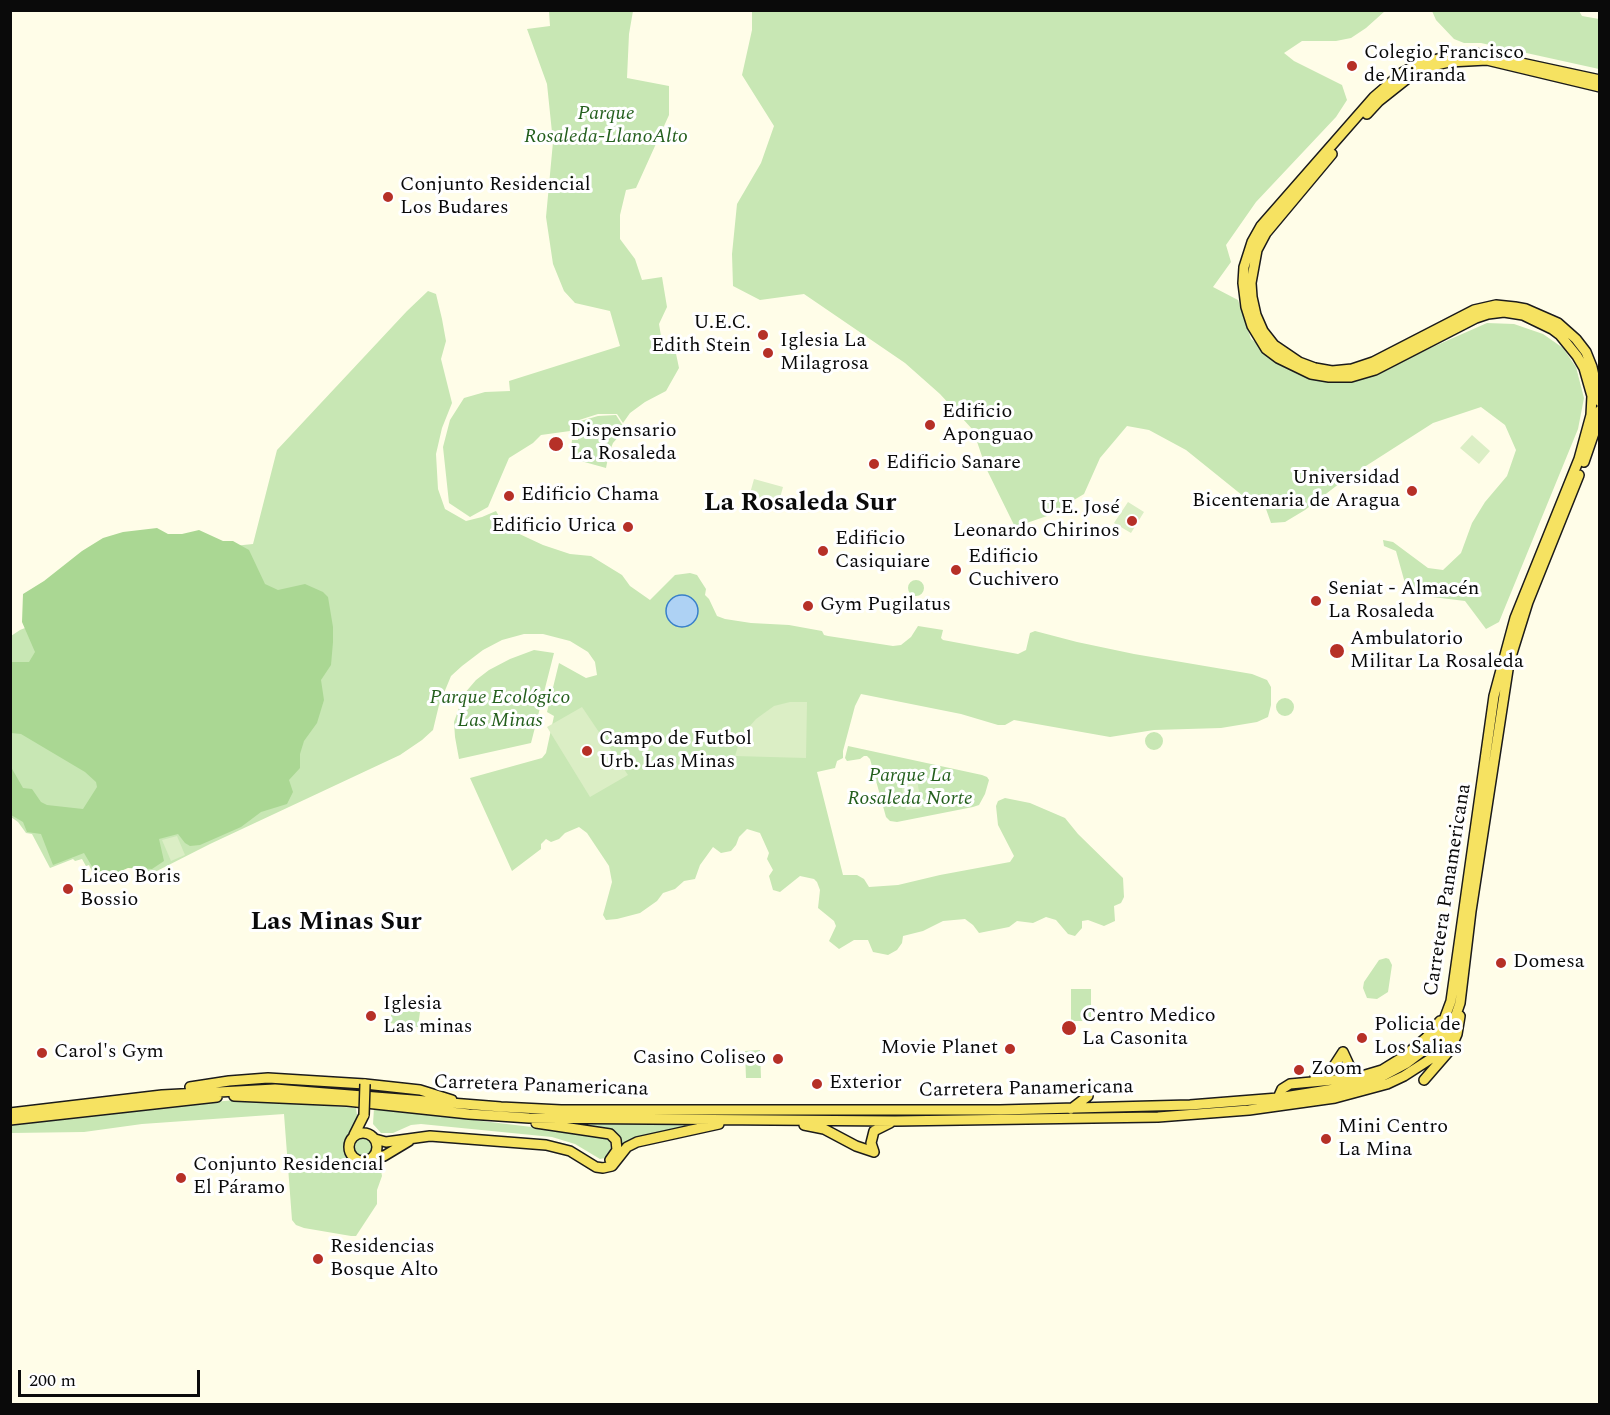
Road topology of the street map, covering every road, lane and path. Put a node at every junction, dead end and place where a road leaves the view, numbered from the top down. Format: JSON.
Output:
{"nodes":[{"id":1,"x":1599,"y":80,"type":"edge"},
{"id":2,"x":1599,"y":87,"type":"edge"},
{"id":3,"x":1599,"y":402,"type":"edge"},
{"id":4,"x":1599,"y":410,"type":"edge"},
{"id":5,"x":1456,"y":1002,"type":"junction"},
{"id":6,"x":1355,"y":1078,"type":"junction"},
{"id":7,"x":1424,"y":1080,"type":"dead end"},
{"id":8,"x":365,"y":1084,"type":"junction"},
{"id":9,"x":1290,"y":1084,"type":"junction"},
{"id":10,"x":162,"y":1095,"type":"junction"},
{"id":11,"x":1088,"y":1096,"type":"dead end"},
{"id":12,"x":1278,"y":1098,"type":"junction"},
{"id":13,"x":463,"y":1104,"type":"junction"},
{"id":14,"x":1070,"y":1109,"type":"junction"},
{"id":15,"x":1249,"y":1110,"type":"junction"},
{"id":16,"x":1287,"y":1110,"type":"dead end"},
{"id":17,"x":10,"y":1113,"type":"edge"},
{"id":18,"x":470,"y":1114,"type":"junction"},
{"id":19,"x":364,"y":1115,"type":"junction"},
{"id":20,"x":10,"y":1120,"type":"edge"},
{"id":21,"x":765,"y":1120,"type":"junction"},
{"id":22,"x":896,"y":1121,"type":"junction"},
{"id":23,"x":354,"y":1135,"type":"junction"},
{"id":24,"x":373,"y":1137,"type":"junction"},
{"id":25,"x":417,"y":1137,"type":"junction"},
{"id":26,"x":374,"y":1156,"type":"junction"},
{"id":27,"x":580,"y":1156,"type":"junction"}],
"edges":[{"from":1,"to":5,"type":"main road","name":"Carretera Panamericana"},
{"from":2,"to":3,"type":"main road"},
{"from":4,"to":5,"type":"main road","name":"Carretera Panamericana"},
{"from":5,"to":6,"type":"main road"},
{"from":5,"to":7,"type":"main road"},
{"from":5,"to":12,"type":"main road","name":"Carretera Panamericana"},
{"from":5,"to":15,"type":"main road","name":"Carretera Panamericana"},
{"from":6,"to":9,"type":"main road"},
{"from":6,"to":9,"type":"main road"},
{"from":8,"to":10,"type":"main road"},
{"from":8,"to":13,"type":"main road"},
{"from":8,"to":19,"type":"main road","bridge":true},
{"from":9,"to":12,"type":"main road"},
{"from":10,"to":13,"type":"main road","name":"Carretera Panamericana"},
{"from":10,"to":17,"type":"main road","name":"Carretera Panamericana"},
{"from":11,"to":14,"type":"main road"},
{"from":12,"to":14,"type":"main road","name":"Carretera Panamericana"},
{"from":13,"to":14,"type":"main road","name":"Carretera Panamericana"},
{"from":15,"to":16,"type":"main road"},
{"from":15,"to":22,"type":"main road","name":"Carretera Panamericana"},
{"from":18,"to":20,"type":"main road","name":"Carretera Panamericana"},
{"from":18,"to":21,"type":"main road","name":"Carretera Panamericana"},
{"from":18,"to":27,"type":"main road"},
{"from":19,"to":23,"type":"main road"},
{"from":19,"to":24,"type":"main road"},
{"from":21,"to":22,"type":"main road","name":"Carretera Panamericana"},
{"from":21,"to":22,"type":"main road"},
{"from":21,"to":27,"type":"main road"},
{"from":23,"to":24,"type":"main road"},
{"from":23,"to":26,"type":"main road"},
{"from":24,"to":25,"type":"main road"},
{"from":24,"to":26,"type":"main road"},
{"from":25,"to":26,"type":"main road"},
{"from":25,"to":27,"type":"main road"}]}
